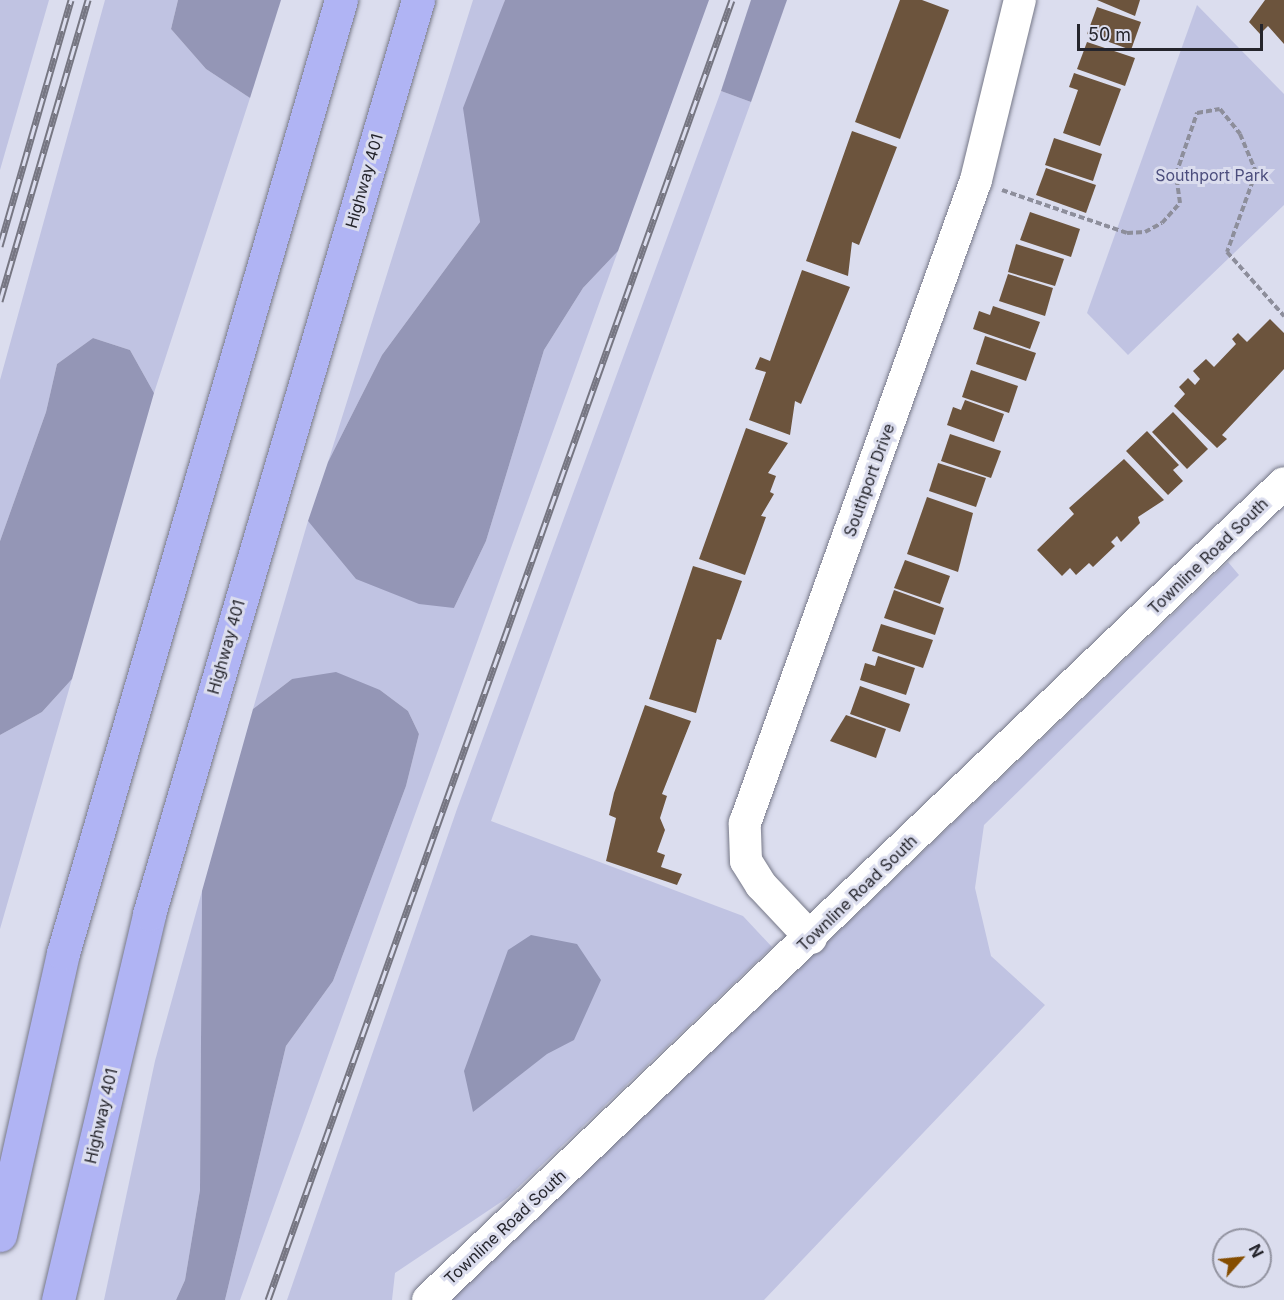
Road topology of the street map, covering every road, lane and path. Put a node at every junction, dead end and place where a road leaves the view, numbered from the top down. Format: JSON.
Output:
{"nodes":[{"id":1,"x":341,"y":0,"type":"edge"},
{"id":2,"x":417,"y":0,"type":"edge"},
{"id":3,"x":1020,"y":0,"type":"edge"},
{"id":4,"x":976,"y":180,"type":"junction"},
{"id":5,"x":1284,"y":316,"type":"edge"},
{"id":6,"x":1284,"y":483,"type":"edge"},
{"id":7,"x":811,"y":938,"type":"junction"},
{"id":8,"x":0,"y":1235,"type":"edge"},
{"id":9,"x":58,"y":1300,"type":"edge"},
{"id":10,"x":428,"y":1300,"type":"edge"}],
"edges":[{"from":1,"to":8,"type":"highway"},
{"from":2,"to":9,"type":"highway","name":"Highway 401"},
{"from":3,"to":4,"type":"street","name":"Southport Drive"},
{"from":4,"to":5,"type":"path"},
{"from":4,"to":7,"type":"street","name":"Southport Drive"},
{"from":6,"to":7,"type":"street","name":"Townline Road South"},
{"from":7,"to":10,"type":"street","name":"Townline Road South"}]}
